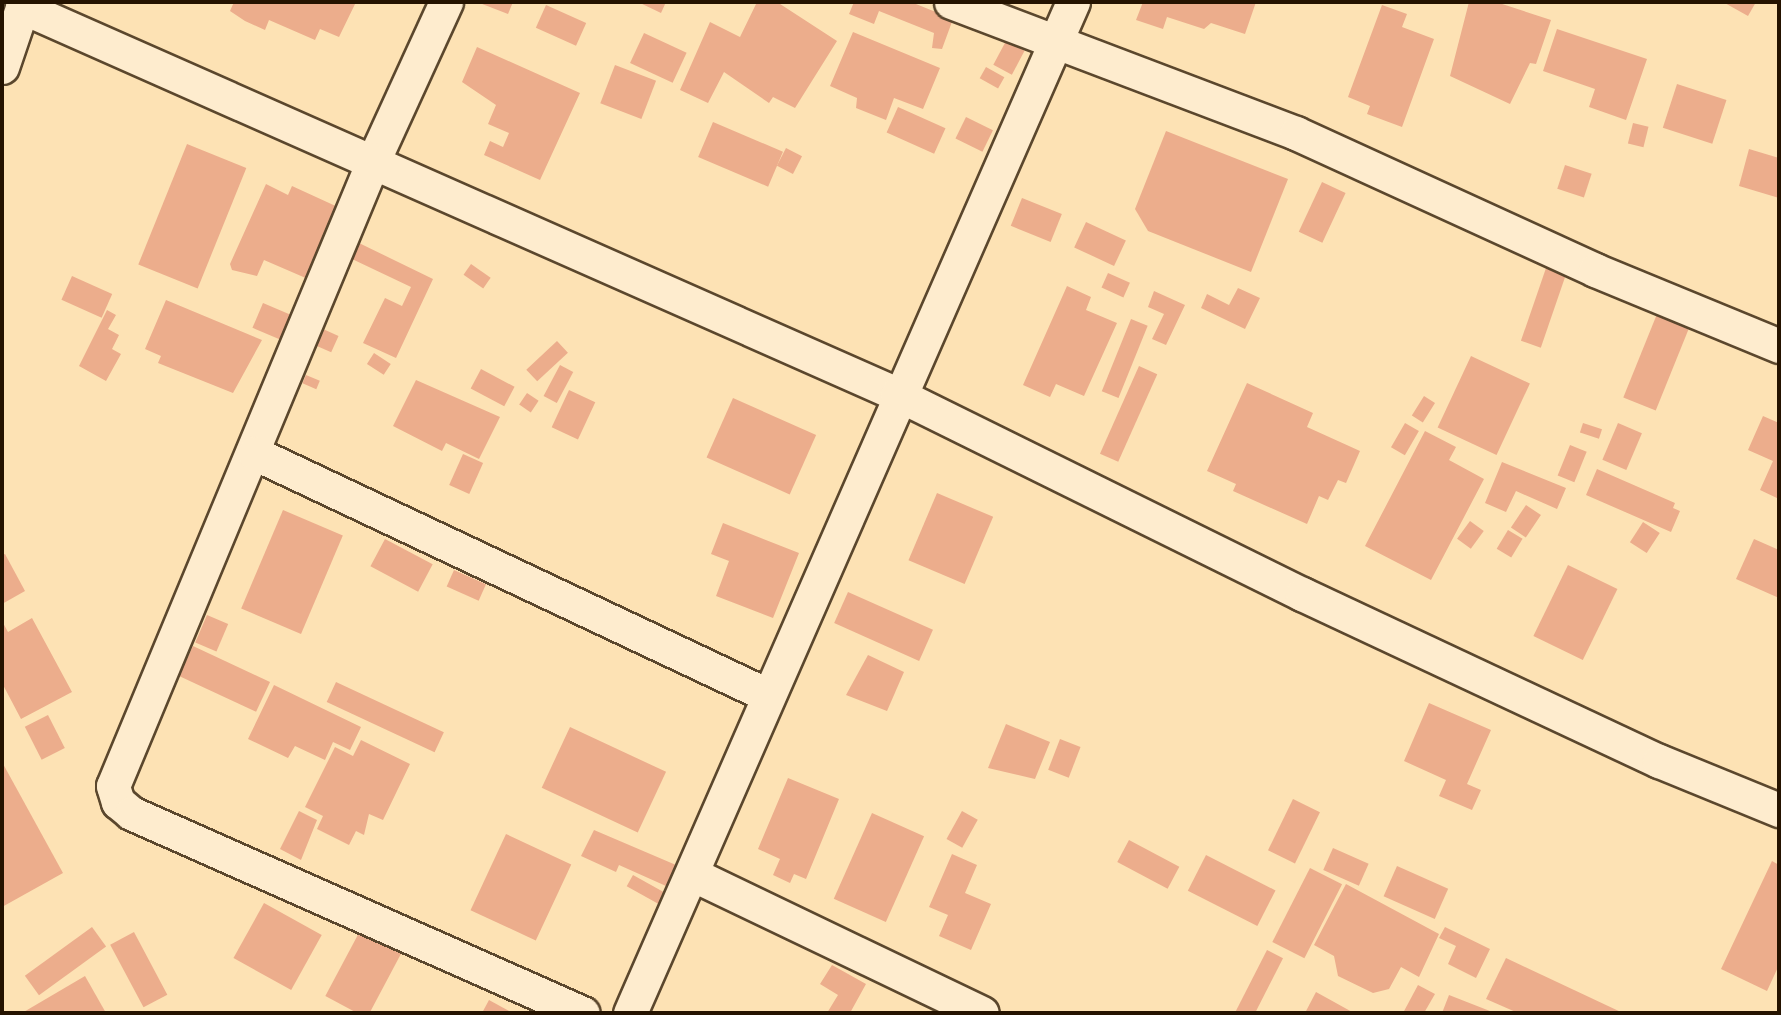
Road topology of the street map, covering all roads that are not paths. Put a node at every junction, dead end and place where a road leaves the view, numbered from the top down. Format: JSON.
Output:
{"nodes":[{"id":1,"x":446,"y":2,"type":"edge"},
{"id":2,"x":951,"y":2,"type":"edge"},
{"id":3,"x":1073,"y":2,"type":"edge"},
{"id":4,"x":23,"y":4,"type":"edge"},
{"id":5,"x":1052,"y":41,"type":"junction"},
{"id":6,"x":2,"y":67,"type":"edge"},
{"id":7,"x":374,"y":159,"type":"junction"},
{"id":8,"x":1779,"y":346,"type":"edge"},
{"id":9,"x":897,"y":394,"type":"junction"},
{"id":10,"x":254,"y":453,"type":"junction"},
{"id":11,"x":767,"y":695,"type":"junction"},
{"id":12,"x":1779,"y":810,"type":"edge"},
{"id":13,"x":694,"y":874,"type":"junction"},
{"id":14,"x":583,"y":1013,"type":"edge"},
{"id":15,"x":630,"y":1013,"type":"edge"},
{"id":16,"x":982,"y":1013,"type":"edge"}],
"edges":[{"from":1,"to":7,"type":"street"},
{"from":2,"to":5,"type":"street"},
{"from":3,"to":5,"type":"street"},
{"from":4,"to":6,"type":"street"},
{"from":4,"to":7,"type":"street"},
{"from":5,"to":8,"type":"street"},
{"from":5,"to":9,"type":"street"},
{"from":7,"to":9,"type":"street"},
{"from":7,"to":10,"type":"street"},
{"from":9,"to":11,"type":"street"},
{"from":9,"to":12,"type":"street"},
{"from":10,"to":11,"type":"street"},
{"from":10,"to":14,"type":"street"},
{"from":11,"to":13,"type":"street"},
{"from":13,"to":15,"type":"street"},
{"from":13,"to":16,"type":"street"}]}
